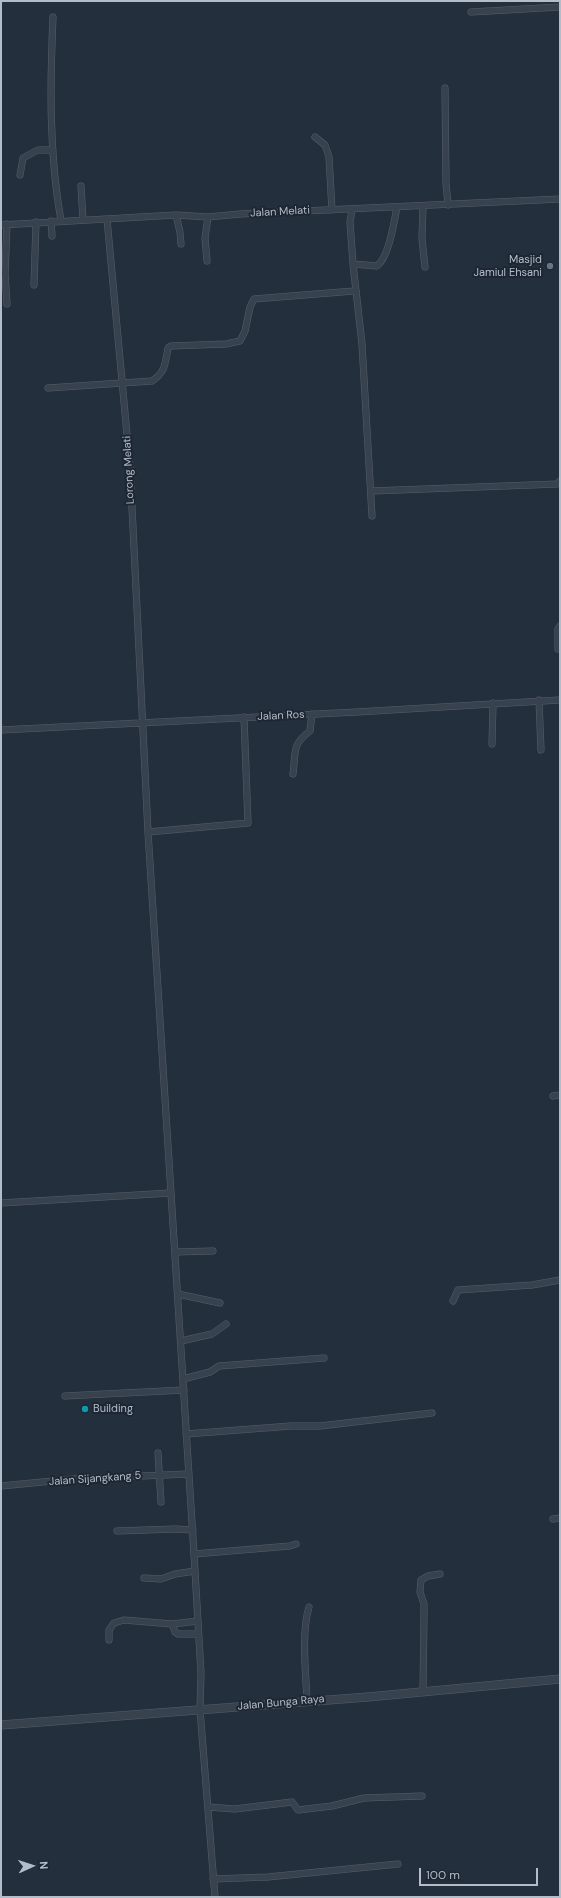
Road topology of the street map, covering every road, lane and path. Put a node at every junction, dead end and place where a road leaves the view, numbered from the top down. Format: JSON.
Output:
{"nodes":[{"id":1,"x":560,"y":6,"type":"edge"},
{"id":2,"x":471,"y":12,"type":"dead end"},
{"id":3,"x":53,"y":17,"type":"dead end"},
{"id":4,"x":445,"y":88,"type":"dead end"},
{"id":5,"x":315,"y":137,"type":"dead end"},
{"id":6,"x":53,"y":150,"type":"junction"},
{"id":7,"x":20,"y":175,"type":"dead end"},
{"id":8,"x":81,"y":186,"type":"dead end"},
{"id":9,"x":560,"y":199,"type":"edge"},
{"id":10,"x":448,"y":205,"type":"junction"},
{"id":11,"x":423,"y":206,"type":"junction"},
{"id":12,"x":397,"y":207,"type":"junction"},
{"id":13,"x":332,"y":210,"type":"junction"},
{"id":14,"x":352,"y":210,"type":"junction"},
{"id":15,"x":176,"y":216,"type":"junction"},
{"id":16,"x":208,"y":217,"type":"junction"},
{"id":17,"x":108,"y":219,"type":"junction"},
{"id":18,"x":83,"y":220,"type":"junction"},
{"id":19,"x":51,"y":221,"type":"junction"},
{"id":20,"x":61,"y":221,"type":"junction"},
{"id":21,"x":36,"y":222,"type":"junction"},
{"id":22,"x":4,"y":224,"type":"edge"},
{"id":23,"x":52,"y":236,"type":"dead end"},
{"id":24,"x":180,"y":244,"type":"dead end"},
{"id":25,"x":207,"y":261,"type":"dead end"},
{"id":26,"x":353,"y":264,"type":"junction"},
{"id":27,"x":425,"y":267,"type":"dead end"},
{"id":28,"x":34,"y":285,"type":"dead end"},
{"id":29,"x":354,"y":291,"type":"junction"},
{"id":30,"x":7,"y":304,"type":"dead end"},
{"id":31,"x":123,"y":383,"type":"junction"},
{"id":32,"x":48,"y":388,"type":"dead end"},
{"id":33,"x":560,"y":481,"type":"edge"},
{"id":34,"x":372,"y":491,"type":"junction"},
{"id":35,"x":372,"y":516,"type":"dead end"},
{"id":36,"x":560,"y":626,"type":"edge"},
{"id":37,"x":558,"y":649,"type":"dead end"},
{"id":38,"x":539,"y":700,"type":"junction"},
{"id":39,"x":560,"y":700,"type":"edge"},
{"id":40,"x":493,"y":703,"type":"junction"},
{"id":41,"x":312,"y":714,"type":"junction"},
{"id":42,"x":244,"y":717,"type":"junction"},
{"id":43,"x":142,"y":722,"type":"junction"},
{"id":44,"x":1,"y":730,"type":"edge"},
{"id":45,"x":492,"y":744,"type":"dead end"},
{"id":46,"x":541,"y":750,"type":"dead end"},
{"id":47,"x":293,"y":774,"type":"dead end"},
{"id":48,"x":148,"y":832,"type":"junction"},
{"id":49,"x":560,"y":1095,"type":"edge"},
{"id":50,"x":552,"y":1096,"type":"dead end"},
{"id":51,"x":171,"y":1193,"type":"junction"},
{"id":52,"x":1,"y":1203,"type":"edge"},
{"id":53,"x":212,"y":1250,"type":"dead end"},
{"id":54,"x":175,"y":1252,"type":"junction"},
{"id":55,"x":560,"y":1280,"type":"edge"},
{"id":56,"x":178,"y":1294,"type":"junction"},
{"id":57,"x":453,"y":1301,"type":"dead end"},
{"id":58,"x":220,"y":1303,"type":"dead end"},
{"id":59,"x":226,"y":1324,"type":"dead end"},
{"id":60,"x":181,"y":1341,"type":"junction"},
{"id":61,"x":324,"y":1358,"type":"dead end"},
{"id":62,"x":183,"y":1379,"type":"junction"},
{"id":63,"x":184,"y":1390,"type":"junction"},
{"id":64,"x":65,"y":1396,"type":"dead end"},
{"id":65,"x":432,"y":1413,"type":"dead end"},
{"id":66,"x":186,"y":1434,"type":"junction"},
{"id":67,"x":158,"y":1453,"type":"dead end"},
{"id":68,"x":188,"y":1474,"type":"junction"},
{"id":69,"x":159,"y":1475,"type":"junction"},
{"id":70,"x":1,"y":1486,"type":"edge"},
{"id":71,"x":162,"y":1502,"type":"dead end"},
{"id":72,"x":193,"y":1530,"type":"junction"},
{"id":73,"x":117,"y":1531,"type":"dead end"},
{"id":74,"x":296,"y":1544,"type":"dead end"},
{"id":75,"x":194,"y":1554,"type":"junction"},
{"id":76,"x":195,"y":1571,"type":"junction"},
{"id":77,"x":440,"y":1574,"type":"dead end"},
{"id":78,"x":144,"y":1578,"type":"dead end"},
{"id":79,"x":309,"y":1608,"type":"dead end"},
{"id":80,"x":198,"y":1621,"type":"junction"},
{"id":81,"x":172,"y":1624,"type":"junction"},
{"id":82,"x":198,"y":1634,"type":"junction"},
{"id":83,"x":109,"y":1640,"type":"dead end"},
{"id":84,"x":560,"y":1679,"type":"edge"},
{"id":85,"x":423,"y":1692,"type":"junction"},
{"id":86,"x":307,"y":1701,"type":"junction"},
{"id":87,"x":200,"y":1710,"type":"junction"},
{"id":88,"x":1,"y":1724,"type":"edge"},
{"id":89,"x":422,"y":1796,"type":"dead end"},
{"id":90,"x":208,"y":1807,"type":"junction"},
{"id":91,"x":398,"y":1864,"type":"dead end"},
{"id":92,"x":212,"y":1879,"type":"junction"},
{"id":93,"x":215,"y":1897,"type":"edge"}],
"edges":[{"from":1,"to":2,"type":"street"},
{"from":3,"to":6,"type":"street"},
{"from":4,"to":10,"type":"street"},
{"from":5,"to":13,"type":"street"},
{"from":6,"to":7,"type":"street"},
{"from":6,"to":20,"type":"street"},
{"from":8,"to":18,"type":"street"},
{"from":9,"to":10,"type":"street","name":"Jalan Melati"},
{"from":10,"to":11,"type":"street","name":"Jalan Melati"},
{"from":11,"to":12,"type":"street","name":"Jalan Melati"},
{"from":11,"to":27,"type":"street"},
{"from":12,"to":14,"type":"street","name":"Jalan Melati"},
{"from":12,"to":26,"type":"street"},
{"from":13,"to":14,"type":"street","name":"Jalan Melati"},
{"from":13,"to":16,"type":"street","name":"Jalan Melati"},
{"from":14,"to":26,"type":"street"},
{"from":15,"to":16,"type":"street","name":"Jalan Melati"},
{"from":15,"to":17,"type":"street","name":"Jalan Melati"},
{"from":15,"to":24,"type":"street"},
{"from":16,"to":25,"type":"street"},
{"from":17,"to":18,"type":"street","name":"Jalan Melati"},
{"from":17,"to":31,"type":"street","name":"Lorong Melati"},
{"from":18,"to":20,"type":"street","name":"Jalan Melati"},
{"from":19,"to":20,"type":"street","name":"Jalan Melati"},
{"from":19,"to":21,"type":"street","name":"Jalan Melati"},
{"from":19,"to":23,"type":"street"},
{"from":21,"to":22,"type":"street","name":"Jalan Melati"},
{"from":21,"to":28,"type":"street"},
{"from":22,"to":30,"type":"street"},
{"from":26,"to":29,"type":"street"},
{"from":29,"to":31,"type":"street"},
{"from":29,"to":34,"type":"street"},
{"from":31,"to":32,"type":"street"},
{"from":31,"to":43,"type":"street","name":"Lorong Melati"},
{"from":33,"to":34,"type":"street"},
{"from":34,"to":35,"type":"street"},
{"from":36,"to":37,"type":"street"},
{"from":38,"to":39,"type":"street","name":"Jalan Ros"},
{"from":38,"to":40,"type":"street","name":"Jalan Ros"},
{"from":38,"to":46,"type":"street"},
{"from":40,"to":41,"type":"street","name":"Jalan Ros"},
{"from":40,"to":45,"type":"street"},
{"from":41,"to":42,"type":"street","name":"Jalan Ros"},
{"from":41,"to":47,"type":"street"},
{"from":42,"to":43,"type":"street","name":"Jalan Ros"},
{"from":42,"to":48,"type":"street"},
{"from":43,"to":44,"type":"street","name":"Jalan Ros"},
{"from":43,"to":48,"type":"street","name":"Lorong Melati"},
{"from":48,"to":51,"type":"street","name":"Lorong Melati"},
{"from":49,"to":50,"type":"street"},
{"from":51,"to":52,"type":"street"},
{"from":51,"to":54,"type":"street","name":"Lorong Melati"},
{"from":53,"to":54,"type":"street"},
{"from":54,"to":56,"type":"street","name":"Lorong Melati"},
{"from":55,"to":57,"type":"street"},
{"from":56,"to":58,"type":"street"},
{"from":56,"to":60,"type":"street","name":"Lorong Melati"},
{"from":59,"to":60,"type":"street"},
{"from":60,"to":62,"type":"street","name":"Lorong Melati"},
{"from":61,"to":62,"type":"street"},
{"from":62,"to":63,"type":"street","name":"Lorong Melati"},
{"from":63,"to":64,"type":"street"},
{"from":63,"to":66,"type":"street","name":"Lorong Melati"},
{"from":65,"to":66,"type":"street"},
{"from":66,"to":68,"type":"street","name":"Lorong Melati"},
{"from":67,"to":69,"type":"street"},
{"from":68,"to":69,"type":"street","name":"Jalan Sijangkang 5"},
{"from":68,"to":72,"type":"street","name":"Lorong Melati"},
{"from":69,"to":70,"type":"street","name":"Jalan Sijangkang 5"},
{"from":69,"to":71,"type":"street"},
{"from":72,"to":73,"type":"street"},
{"from":72,"to":75,"type":"street","name":"Lorong Melati"},
{"from":74,"to":75,"type":"street"},
{"from":75,"to":76,"type":"street","name":"Lorong Melati"},
{"from":76,"to":78,"type":"street"},
{"from":76,"to":80,"type":"street","name":"Lorong Melati"},
{"from":77,"to":85,"type":"street"},
{"from":79,"to":86,"type":"street"},
{"from":80,"to":81,"type":"street"},
{"from":80,"to":82,"type":"street","name":"Lorong Melati"},
{"from":81,"to":82,"type":"street"},
{"from":81,"to":83,"type":"street"},
{"from":82,"to":87,"type":"street","name":"Lorong Melati"},
{"from":84,"to":85,"type":"street","name":"Jalan Bunga Raya"},
{"from":85,"to":86,"type":"street","name":"Jalan Bunga Raya"},
{"from":86,"to":87,"type":"street","name":"Jalan Bunga Raya"},
{"from":87,"to":88,"type":"street","name":"Jalan Bunga Raya"},
{"from":87,"to":90,"type":"street","name":"Lorong Melati"},
{"from":89,"to":90,"type":"street"},
{"from":90,"to":92,"type":"street","name":"Lorong Melati"},
{"from":91,"to":92,"type":"street"},
{"from":92,"to":93,"type":"street","name":"Lorong Melati"}]}
